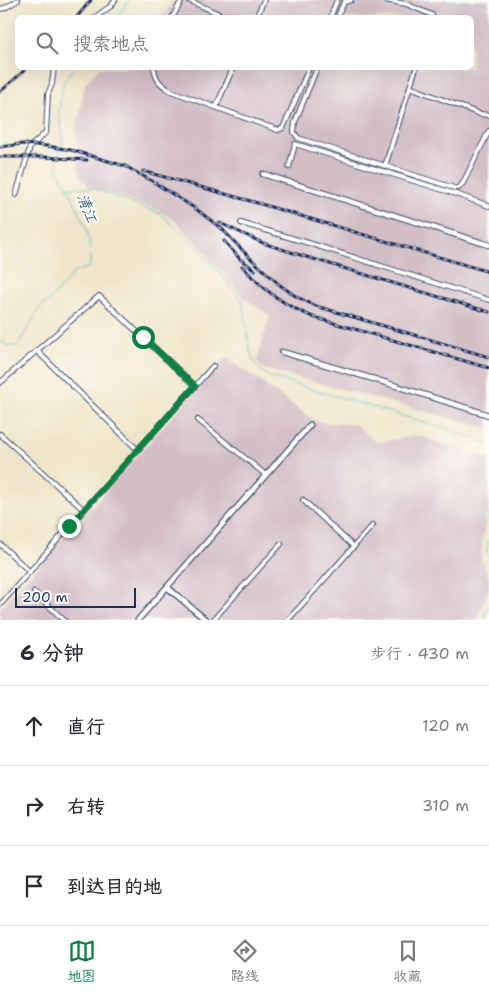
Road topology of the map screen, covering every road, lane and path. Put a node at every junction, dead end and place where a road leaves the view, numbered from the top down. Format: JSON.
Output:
{"nodes":[{"id":1,"x":18,"y":0,"type":"edge"},
{"id":2,"x":115,"y":0,"type":"edge"},
{"id":3,"x":182,"y":0,"type":"edge"},
{"id":4,"x":188,"y":0,"type":"edge"},
{"id":5,"x":264,"y":0,"type":"edge"},
{"id":6,"x":337,"y":0,"type":"edge"},
{"id":7,"x":351,"y":0,"type":"edge"},
{"id":8,"x":385,"y":0,"type":"edge"},
{"id":9,"x":0,"y":9,"type":"edge"},
{"id":10,"x":98,"y":15,"type":"edge"},
{"id":11,"x":174,"y":15,"type":"edge"},
{"id":12,"x":221,"y":15,"type":"edge"},
{"id":13,"x":257,"y":15,"type":"edge"},
{"id":14,"x":331,"y":15,"type":"edge"},
{"id":15,"x":338,"y":15,"type":"edge"},
{"id":16,"x":432,"y":15,"type":"edge"},
{"id":17,"x":54,"y":70,"type":"edge"},
{"id":18,"x":154,"y":70,"type":"edge"},
{"id":19,"x":232,"y":70,"type":"edge"},
{"id":20,"x":308,"y":70,"type":"edge"},
{"id":21,"x":316,"y":70,"type":"edge"},
{"id":22,"x":415,"y":70,"type":"edge"},
{"id":23,"x":410,"y":87,"type":"junction"},
{"id":24,"x":216,"y":107,"type":"junction"},
{"id":25,"x":489,"y":115,"type":"edge"},
{"id":26,"x":489,"y":131,"type":"edge"},
{"id":27,"x":385,"y":166,"type":"junction"},
{"id":28,"x":289,"y":167,"type":"dead end"},
{"id":29,"x":263,"y":174,"type":"dead end"},
{"id":30,"x":16,"y":195,"type":"dead end"},
{"id":31,"x":489,"y":206,"type":"edge"},
{"id":32,"x":241,"y":223,"type":"dead end"},
{"id":33,"x":489,"y":245,"type":"edge"},
{"id":34,"x":489,"y":300,"type":"edge"},
{"id":35,"x":37,"y":351,"type":"junction"},
{"id":36,"x":282,"y":352,"type":"dead end"},
{"id":37,"x":213,"y":366,"type":"dead end"},
{"id":38,"x":0,"y":383,"type":"edge"},
{"id":39,"x":195,"y":386,"type":"junction"},
{"id":40,"x":489,"y":415,"type":"edge"},
{"id":41,"x":198,"y":420,"type":"dead end"},
{"id":42,"x":310,"y":426,"type":"dead end"},
{"id":43,"x":0,"y":434,"type":"edge"},
{"id":44,"x":138,"y":450,"type":"junction"},
{"id":45,"x":266,"y":475,"type":"junction"},
{"id":46,"x":303,"y":500,"type":"dead end"},
{"id":47,"x":84,"y":510,"type":"junction"},
{"id":48,"x":373,"y":525,"type":"dead end"},
{"id":49,"x":0,"y":544,"type":"edge"},
{"id":50,"x":281,"y":544,"type":"dead end"},
{"id":51,"x":354,"y":546,"type":"junction"},
{"id":52,"x":30,"y":572,"type":"junction"},
{"id":53,"x":167,"y":587,"type":"junction"},
{"id":54,"x":34,"y":592,"type":"dead end"},
{"id":55,"x":0,"y":606,"type":"edge"},
{"id":56,"x":64,"y":620,"type":"edge"},
{"id":57,"x":138,"y":620,"type":"edge"},
{"id":58,"x":206,"y":620,"type":"edge"},
{"id":59,"x":213,"y":620,"type":"edge"},
{"id":60,"x":288,"y":620,"type":"edge"}],
"edges":[{"from":1,"to":9,"type":"street"},
{"from":2,"to":10,"type":"street"},
{"from":3,"to":11,"type":"street"},
{"from":4,"to":12,"type":"street"},
{"from":5,"to":13,"type":"street"},
{"from":6,"to":14,"type":"street"},
{"from":7,"to":15,"type":"street"},
{"from":8,"to":16,"type":"street"},
{"from":17,"to":30,"type":"street"},
{"from":18,"to":24,"type":"street"},
{"from":19,"to":24,"type":"street"},
{"from":20,"to":24,"type":"street"},
{"from":21,"to":27,"type":"street"},
{"from":22,"to":23,"type":"street"},
{"from":23,"to":25,"type":"street"},
{"from":23,"to":27,"type":"street"},
{"from":26,"to":27,"type":"street"},
{"from":28,"to":31,"type":"street"},
{"from":29,"to":33,"type":"street"},
{"from":32,"to":34,"type":"street"},
{"from":35,"to":38,"type":"street"},
{"from":35,"to":39,"type":"street"},
{"from":35,"to":44,"type":"street"},
{"from":36,"to":40,"type":"street"},
{"from":37,"to":39,"type":"street"},
{"from":39,"to":44,"type":"street"},
{"from":41,"to":45,"type":"street"},
{"from":42,"to":45,"type":"street"},
{"from":43,"to":47,"type":"street"},
{"from":44,"to":47,"type":"street"},
{"from":45,"to":53,"type":"street"},
{"from":46,"to":51,"type":"street"},
{"from":47,"to":52,"type":"street"},
{"from":48,"to":51,"type":"street"},
{"from":49,"to":52,"type":"street"},
{"from":50,"to":59,"type":"street"},
{"from":51,"to":60,"type":"street"},
{"from":52,"to":55,"type":"street"},
{"from":53,"to":57,"type":"street"},
{"from":53,"to":58,"type":"street"},
{"from":54,"to":56,"type":"street"}]}
